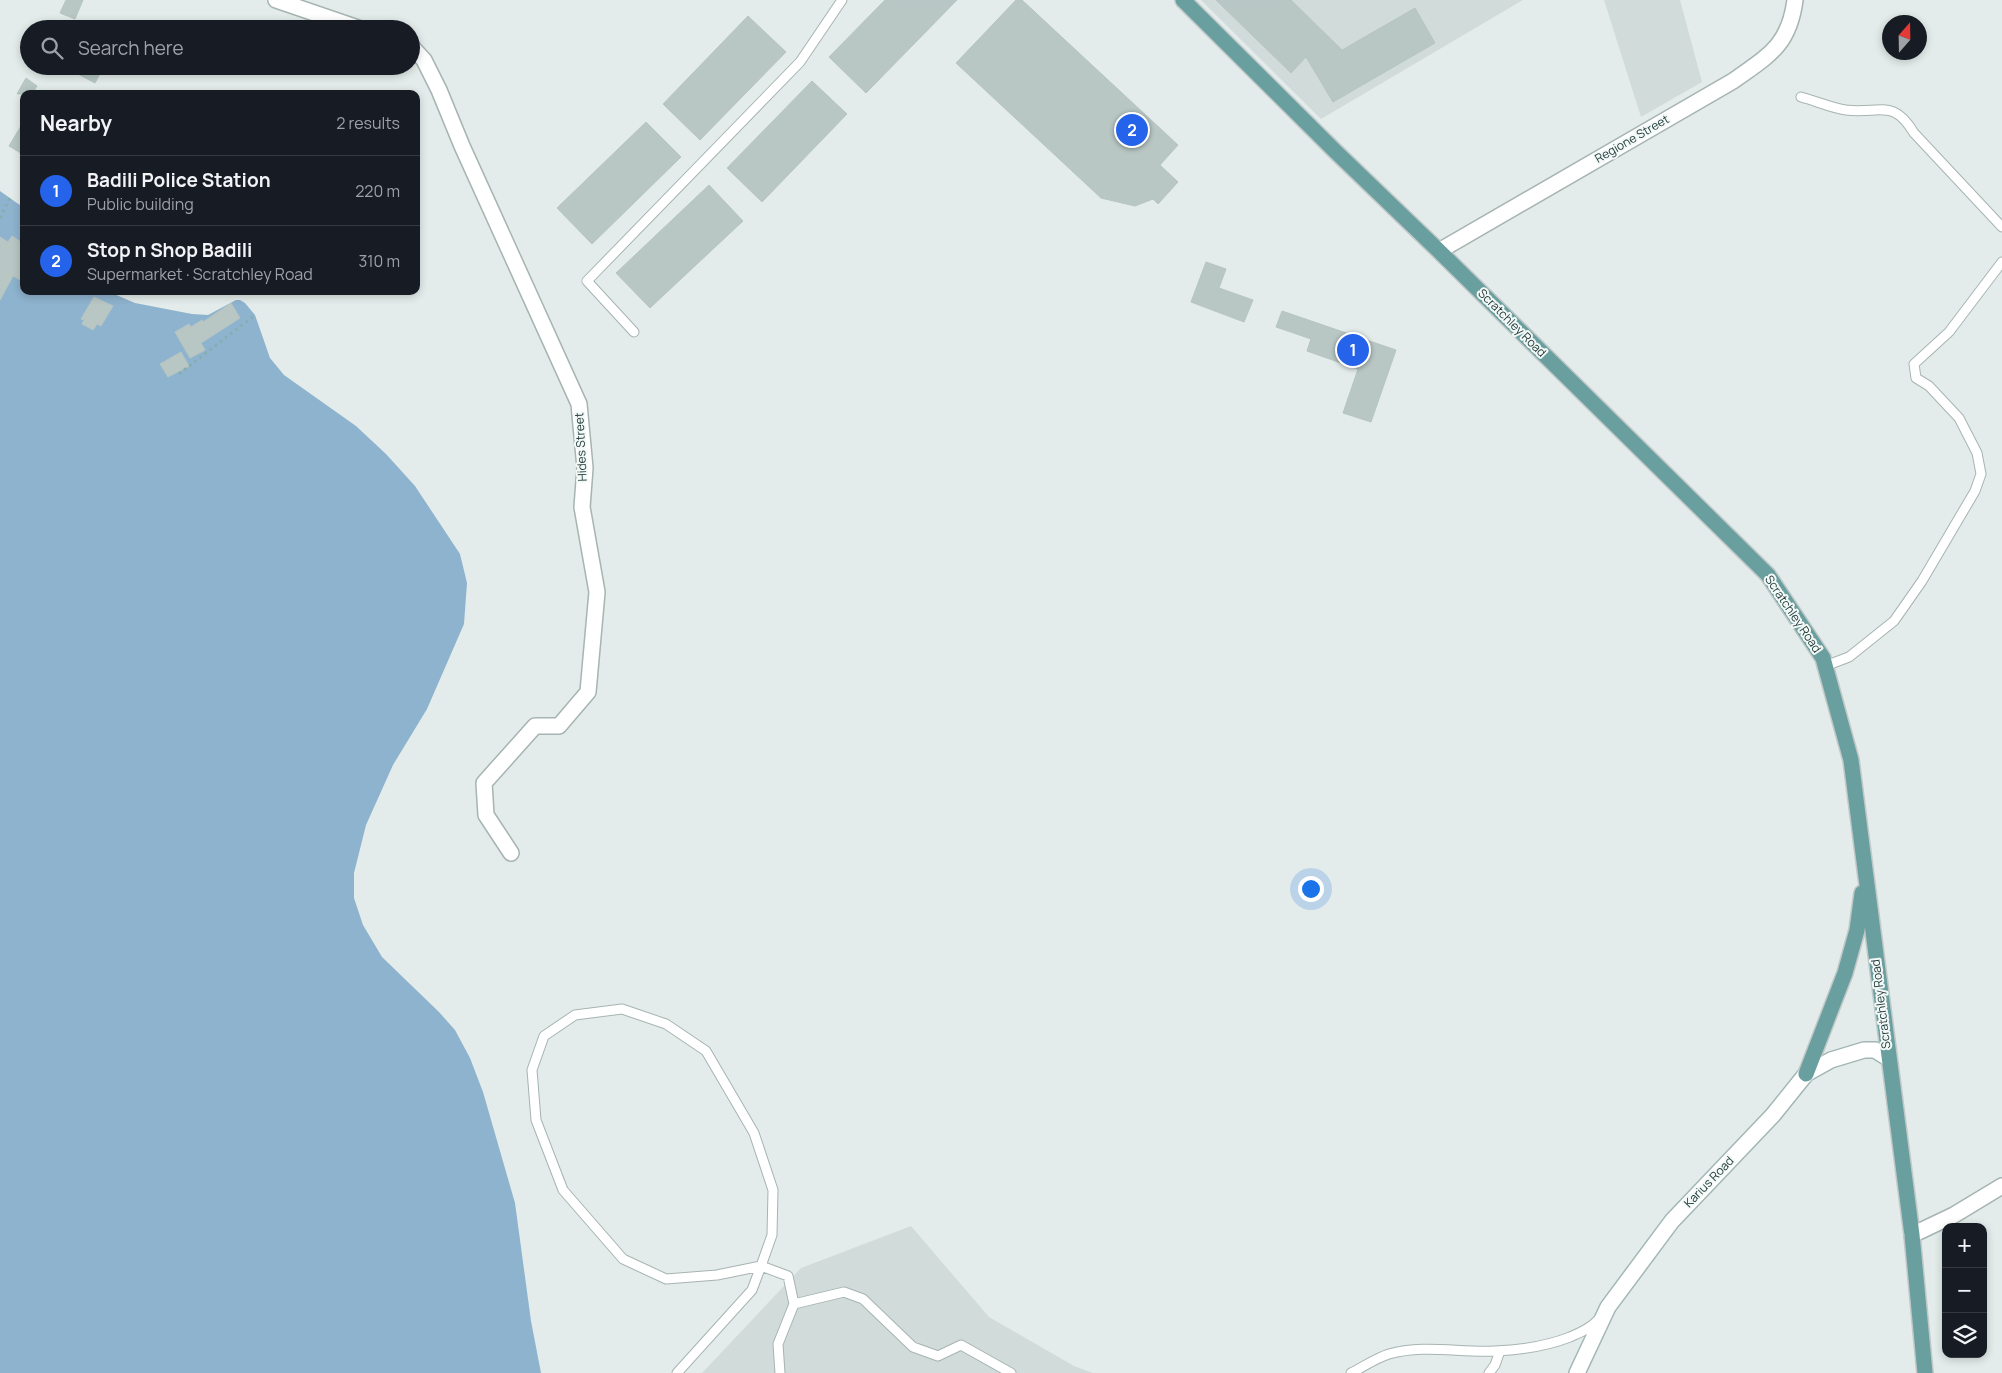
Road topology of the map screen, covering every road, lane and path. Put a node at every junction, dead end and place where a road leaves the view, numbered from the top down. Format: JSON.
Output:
{"nodes":[{"id":1,"x":276,"y":0,"type":"edge"},
{"id":2,"x":842,"y":0,"type":"edge"},
{"id":3,"x":1183,"y":0,"type":"edge"},
{"id":4,"x":1795,"y":0,"type":"edge"},
{"id":5,"x":335,"y":20,"type":"edge"},
{"id":6,"x":420,"y":56,"type":"edge"},
{"id":7,"x":1801,"y":97,"type":"dead end"},
{"id":8,"x":10,"y":198,"type":"dead end"},
{"id":9,"x":0,"y":218,"type":"edge"},
{"id":10,"x":2002,"y":227,"type":"edge"},
{"id":11,"x":1439,"y":251,"type":"junction"},
{"id":12,"x":2002,"y":262,"type":"edge"},
{"id":13,"x":255,"y":315,"type":"dead end"},
{"id":14,"x":634,"y":332,"type":"dead end"},
{"id":15,"x":179,"y":374,"type":"dead end"},
{"id":16,"x":1825,"y":666,"type":"junction"},
{"id":17,"x":511,"y":853,"type":"dead end"},
{"id":18,"x":1865,"y":872,"type":"junction"},
{"id":19,"x":1888,"y":1058,"type":"junction"},
{"id":20,"x":1806,"y":1074,"type":"junction"},
{"id":21,"x":2002,"y":1186,"type":"edge"},
{"id":22,"x":1912,"y":1235,"type":"junction"},
{"id":23,"x":761,"y":1266,"type":"junction"},
{"id":24,"x":794,"y":1304,"type":"junction"},
{"id":25,"x":1608,"y":1308,"type":"junction"},
{"id":26,"x":1500,"y":1351,"type":"junction"},
{"id":27,"x":677,"y":1373,"type":"edge"},
{"id":28,"x":780,"y":1373,"type":"edge"},
{"id":29,"x":1011,"y":1373,"type":"edge"},
{"id":30,"x":1351,"y":1373,"type":"edge"},
{"id":31,"x":1489,"y":1373,"type":"edge"},
{"id":32,"x":1577,"y":1373,"type":"edge"},
{"id":33,"x":1925,"y":1373,"type":"edge"}],
"edges":[{"from":1,"to":5,"type":"street"},
{"from":2,"to":14,"type":"lane"},
{"from":3,"to":11,"type":"main road","name":"Scratchley Road"},
{"from":4,"to":11,"type":"street","name":"Regione Street"},
{"from":6,"to":17,"type":"street","name":"Hides Street"},
{"from":7,"to":10,"type":"lane"},
{"from":8,"to":9,"type":"path"},
{"from":11,"to":16,"type":"main road","name":"Scratchley Road"},
{"from":12,"to":16,"type":"lane"},
{"from":13,"to":15,"type":"path"},
{"from":16,"to":18,"type":"main road","name":"Scratchley Road"},
{"from":18,"to":19,"type":"main road","name":"Scratchley Road"},
{"from":18,"to":20,"type":"main road"},
{"from":19,"to":20,"type":"street","name":"Karius Road"},
{"from":19,"to":22,"type":"main road","name":"Scratchley Road"},
{"from":20,"to":25,"type":"street","name":"Karius Road"},
{"from":21,"to":22,"type":"street"},
{"from":22,"to":33,"type":"main road","name":"Scratchley Road"},
{"from":23,"to":23,"type":"lane"},
{"from":23,"to":24,"type":"lane"},
{"from":23,"to":27,"type":"lane"},
{"from":24,"to":28,"type":"lane"},
{"from":24,"to":29,"type":"lane"},
{"from":25,"to":26,"type":"lane"},
{"from":25,"to":32,"type":"street","name":"Karius Road"},
{"from":26,"to":30,"type":"lane"},
{"from":26,"to":31,"type":"lane"}]}
